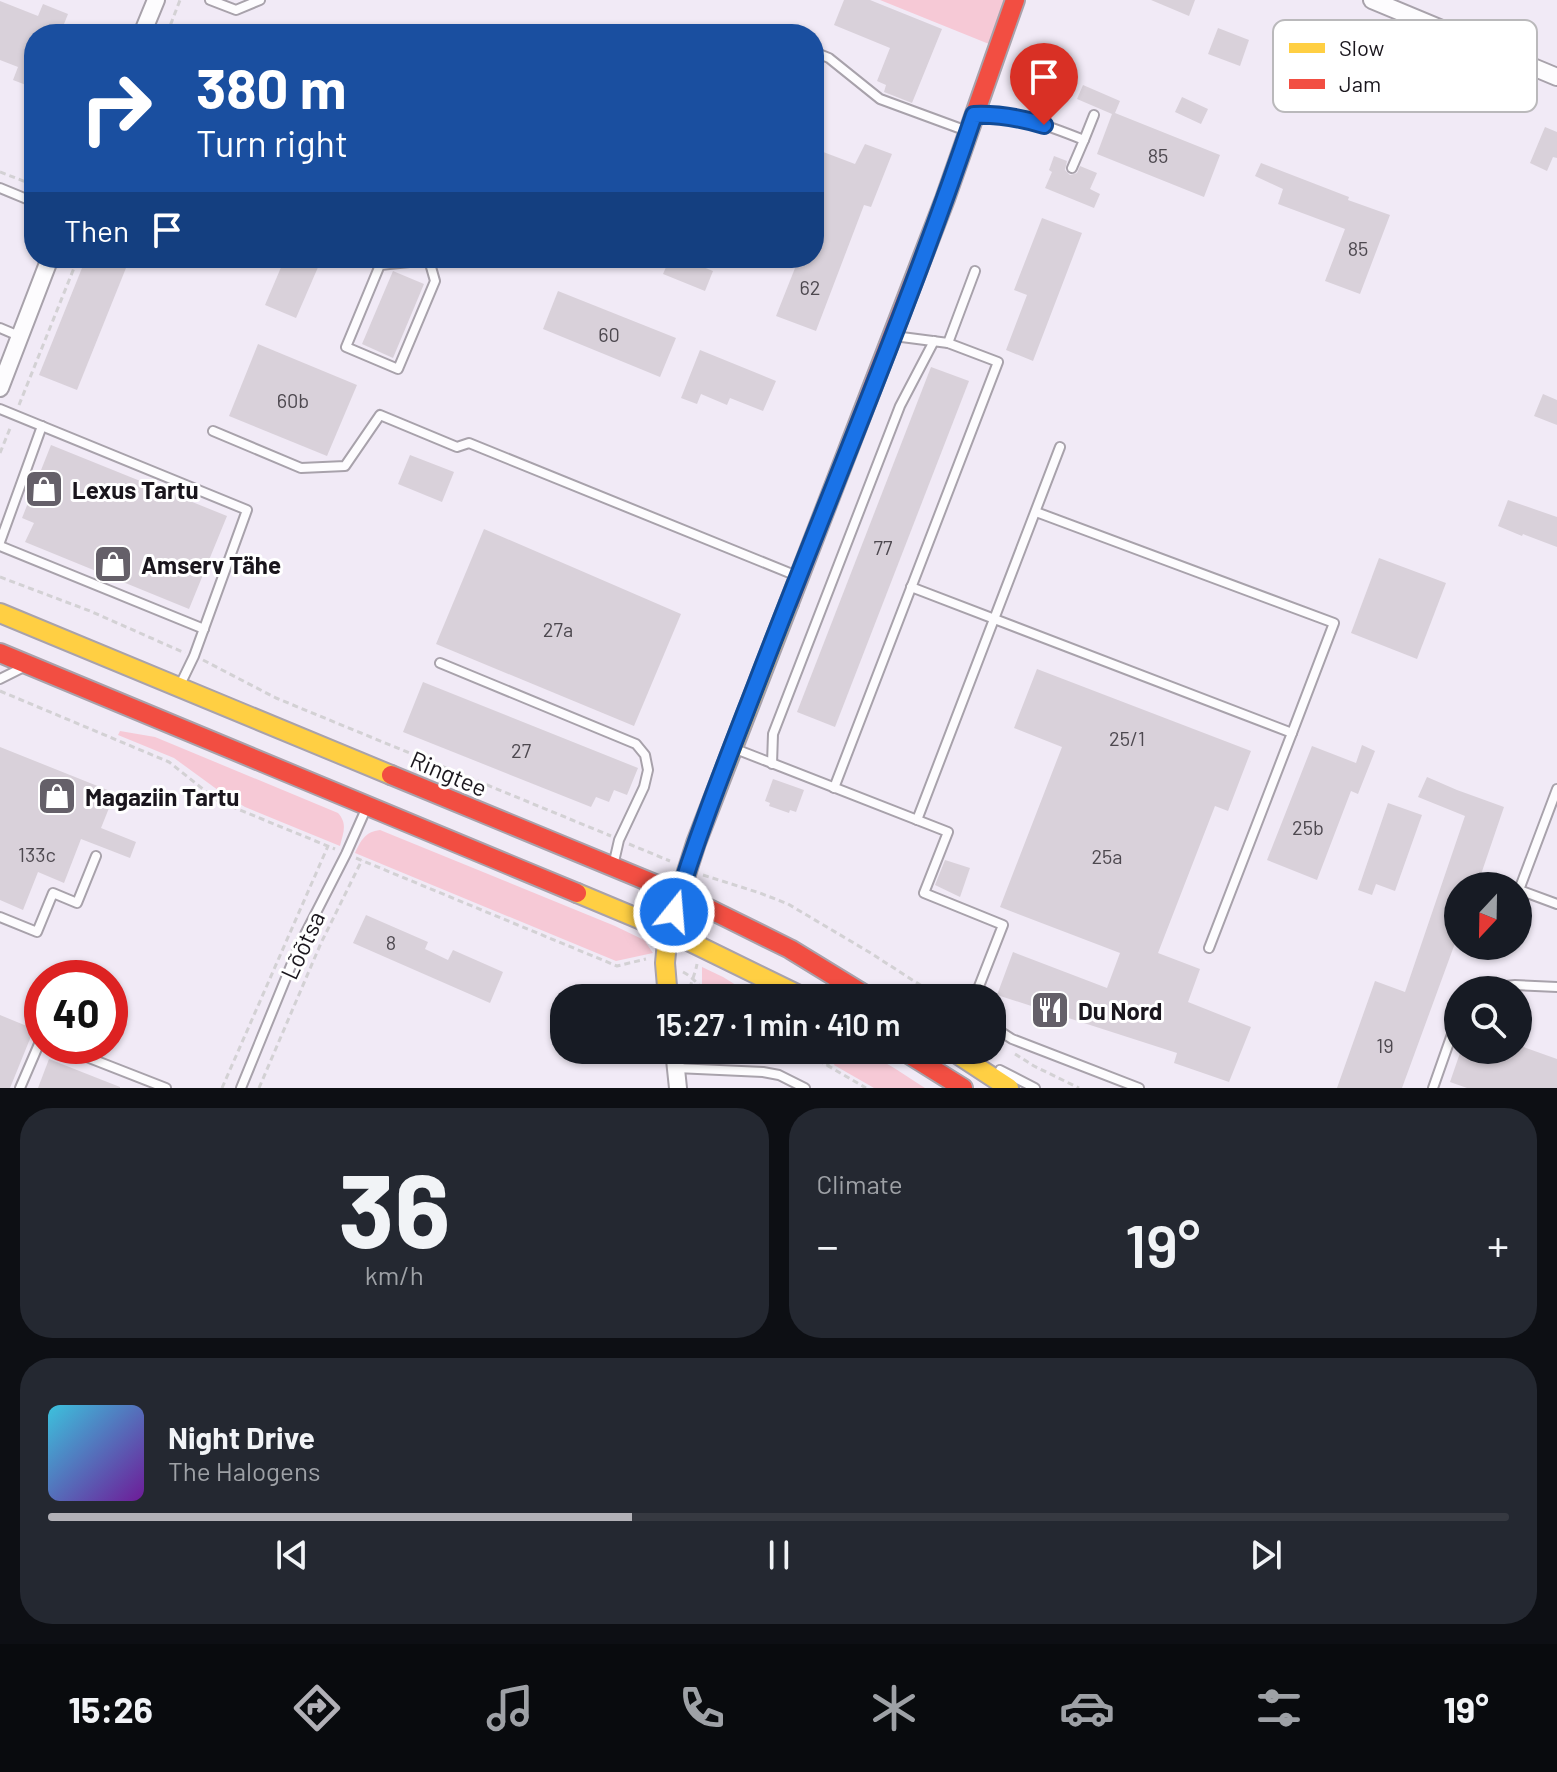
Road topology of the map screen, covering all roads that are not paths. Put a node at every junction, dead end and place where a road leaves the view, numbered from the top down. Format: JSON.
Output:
{"nodes":[{"id":1,"x":156,"y":0,"type":"edge"},
{"id":2,"x":210,"y":0,"type":"edge"},
{"id":3,"x":260,"y":0,"type":"edge"},
{"id":4,"x":1015,"y":0,"type":"edge"},
{"id":5,"x":1372,"y":0,"type":"edge"},
{"id":6,"x":221,"y":2,"type":"edge"},
{"id":7,"x":1420,"y":20,"type":"edge"},
{"id":8,"x":146,"y":24,"type":"edge"},
{"id":9,"x":824,"y":56,"type":"edge"},
{"id":10,"x":1537,"y":69,"type":"edge"},
{"id":11,"x":1557,"y":77,"type":"edge"},
{"id":12,"x":1094,"y":115,"type":"dead end"},
{"id":13,"x":971,"y":123,"type":"junction"},
{"id":14,"x":1084,"y":140,"type":"junction"},
{"id":15,"x":1072,"y":168,"type":"dead end"},
{"id":16,"x":0,"y":188,"type":"edge"},
{"id":17,"x":24,"y":198,"type":"edge"},
{"id":18,"x":46,"y":268,"type":"edge"},
{"id":19,"x":379,"y":268,"type":"edge"},
{"id":20,"x":431,"y":268,"type":"edge"},
{"id":21,"x":975,"y":271,"type":"dead end"},
{"id":22,"x":0,"y":328,"type":"edge"},
{"id":23,"x":20,"y":336,"type":"junction"},
{"id":24,"x":893,"y":336,"type":"junction"},
{"id":25,"x":934,"y":341,"type":"junction"},
{"id":26,"x":948,"y":343,"type":"junction"},
{"id":27,"x":0,"y":388,"type":"edge"},
{"id":28,"x":0,"y":409,"type":"edge"},
{"id":29,"x":42,"y":426,"type":"junction"},
{"id":30,"x":213,"y":431,"type":"dead end"},
{"id":31,"x":1060,"y":447,"type":"dead end"},
{"id":32,"x":1036,"y":512,"type":"junction"},
{"id":33,"x":0,"y":544,"type":"edge"},
{"id":34,"x":798,"y":577,"type":"junction"},
{"id":35,"x":911,"y":587,"type":"junction"},
{"id":36,"x":0,"y":613,"type":"edge"},
{"id":37,"x":994,"y":619,"type":"junction"},
{"id":38,"x":204,"y":629,"type":"junction"},
{"id":39,"x":0,"y":653,"type":"edge"},
{"id":40,"x":440,"y":663,"type":"dead end"},
{"id":41,"x":28,"y":665,"type":"junction"},
{"id":42,"x":0,"y":679,"type":"edge"},
{"id":43,"x":179,"y":687,"type":"junction"},
{"id":44,"x":1292,"y":733,"type":"junction"},
{"id":45,"x":732,"y":748,"type":"junction"},
{"id":46,"x":772,"y":764,"type":"junction"},
{"id":47,"x":834,"y":788,"type":"junction"},
{"id":48,"x":1557,"y":789,"type":"edge"},
{"id":49,"x":368,"y":805,"type":"junction"},
{"id":50,"x":917,"y":820,"type":"junction"},
{"id":51,"x":1545,"y":823,"type":"junction"},
{"id":52,"x":1557,"y":827,"type":"edge"},
{"id":53,"x":96,"y":856,"type":"dead end"},
{"id":54,"x":612,"y":867,"type":"junction"},
{"id":55,"x":679,"y":894,"type":"junction"},
{"id":56,"x":1557,"y":904,"type":"edge"},
{"id":57,"x":0,"y":917,"type":"edge"},
{"id":58,"x":668,"y":931,"type":"junction"},
{"id":59,"x":1209,"y":948,"type":"dead end"},
{"id":60,"x":667,"y":984,"type":"edge"},
{"id":61,"x":776,"y":984,"type":"edge"},
{"id":62,"x":847,"y":984,"type":"edge"},
{"id":63,"x":980,"y":984,"type":"edge"},
{"id":64,"x":1532,"y":986,"type":"edge"},
{"id":65,"x":1557,"y":987,"type":"edge"},
{"id":66,"x":1006,"y":1035,"type":"edge"},
{"id":67,"x":1444,"y":1057,"type":"edge"},
{"id":68,"x":30,"y":1064,"type":"edge"},
{"id":69,"x":105,"y":1064,"type":"edge"},
{"id":70,"x":676,"y":1064,"type":"edge"},
{"id":71,"x":924,"y":1064,"type":"edge"},
{"id":72,"x":972,"y":1064,"type":"edge"},
{"id":73,"x":988,"y":1064,"type":"edge"},
{"id":74,"x":676,"y":1068,"type":"junction"},
{"id":75,"x":20,"y":1088,"type":"edge"},
{"id":76,"x":166,"y":1088,"type":"edge"},
{"id":77,"x":241,"y":1088,"type":"edge"},
{"id":78,"x":678,"y":1088,"type":"edge"},
{"id":79,"x":805,"y":1088,"type":"edge"},
{"id":80,"x":963,"y":1088,"type":"edge"},
{"id":81,"x":1009,"y":1088,"type":"edge"},
{"id":82,"x":1035,"y":1088,"type":"edge"},
{"id":83,"x":1139,"y":1088,"type":"edge"},
{"id":84,"x":1433,"y":1088,"type":"edge"}],
"edges":[{"from":1,"to":8,"type":"street"},
{"from":2,"to":6,"type":"lane"},
{"from":3,"to":6,"type":"lane"},
{"from":4,"to":13,"type":"main road"},
{"from":5,"to":7,"type":"street"},
{"from":9,"to":13,"type":"lane"},
{"from":10,"to":11,"type":"street"},
{"from":12,"to":14,"type":"lane"},
{"from":13,"to":14,"type":"lane"},
{"from":13,"to":24,"type":"main road"},
{"from":14,"to":15,"type":"lane"},
{"from":16,"to":17,"type":"lane"},
{"from":18,"to":23,"type":"street"},
{"from":19,"to":20,"type":"lane"},
{"from":21,"to":26,"type":"lane"},
{"from":22,"to":23,"type":"lane"},
{"from":23,"to":27,"type":"street"},
{"from":24,"to":25,"type":"lane"},
{"from":24,"to":34,"type":"main road"},
{"from":25,"to":26,"type":"lane"},
{"from":25,"to":46,"type":"lane"},
{"from":26,"to":35,"type":"lane"},
{"from":28,"to":29,"type":"lane"},
{"from":29,"to":33,"type":"lane"},
{"from":29,"to":38,"type":"lane"},
{"from":30,"to":34,"type":"lane"},
{"from":31,"to":32,"type":"lane"},
{"from":32,"to":37,"type":"lane"},
{"from":32,"to":44,"type":"lane"},
{"from":33,"to":38,"type":"lane"},
{"from":34,"to":45,"type":"main road"},
{"from":35,"to":37,"type":"lane"},
{"from":35,"to":47,"type":"lane"},
{"from":36,"to":43,"type":"main road","name":"Ringtee"},
{"from":37,"to":44,"type":"lane"},
{"from":37,"to":50,"type":"lane"},
{"from":38,"to":43,"type":"lane"},
{"from":39,"to":41,"type":"main road"},
{"from":40,"to":54,"type":"lane"},
{"from":41,"to":42,"type":"lane"},
{"from":41,"to":49,"type":"main road"},
{"from":43,"to":54,"type":"main road","name":"Ringtee"},
{"from":44,"to":59,"type":"lane"},
{"from":45,"to":46,"type":"lane"},
{"from":45,"to":55,"type":"main road"},
{"from":46,"to":47,"type":"lane"},
{"from":47,"to":50,"type":"lane"},
{"from":48,"to":51,"type":"lane"},
{"from":49,"to":58,"type":"main road"},
{"from":49,"to":77,"type":"lane","name":"Lõõtsa"},
{"from":50,"to":63,"type":"lane"},
{"from":51,"to":52,"type":"lane"},
{"from":51,"to":56,"type":"lane"},
{"from":53,"to":57,"type":"lane"},
{"from":54,"to":55,"type":"main road","name":"Ringtee"},
{"from":55,"to":58,"type":"main road"},
{"from":55,"to":62,"type":"main road","name":"Ringtee"},
{"from":58,"to":60,"type":"main road"},
{"from":58,"to":61,"type":"main road"},
{"from":64,"to":65,"type":"lane"},
{"from":66,"to":83,"type":"lane"},
{"from":67,"to":84,"type":"lane"},
{"from":68,"to":75,"type":"lane"},
{"from":69,"to":76,"type":"lane"},
{"from":70,"to":74,"type":"street"},
{"from":71,"to":80,"type":"main road"},
{"from":72,"to":81,"type":"main road"},
{"from":73,"to":82,"type":"lane"},
{"from":74,"to":78,"type":"street"},
{"from":74,"to":79,"type":"lane"}]}
